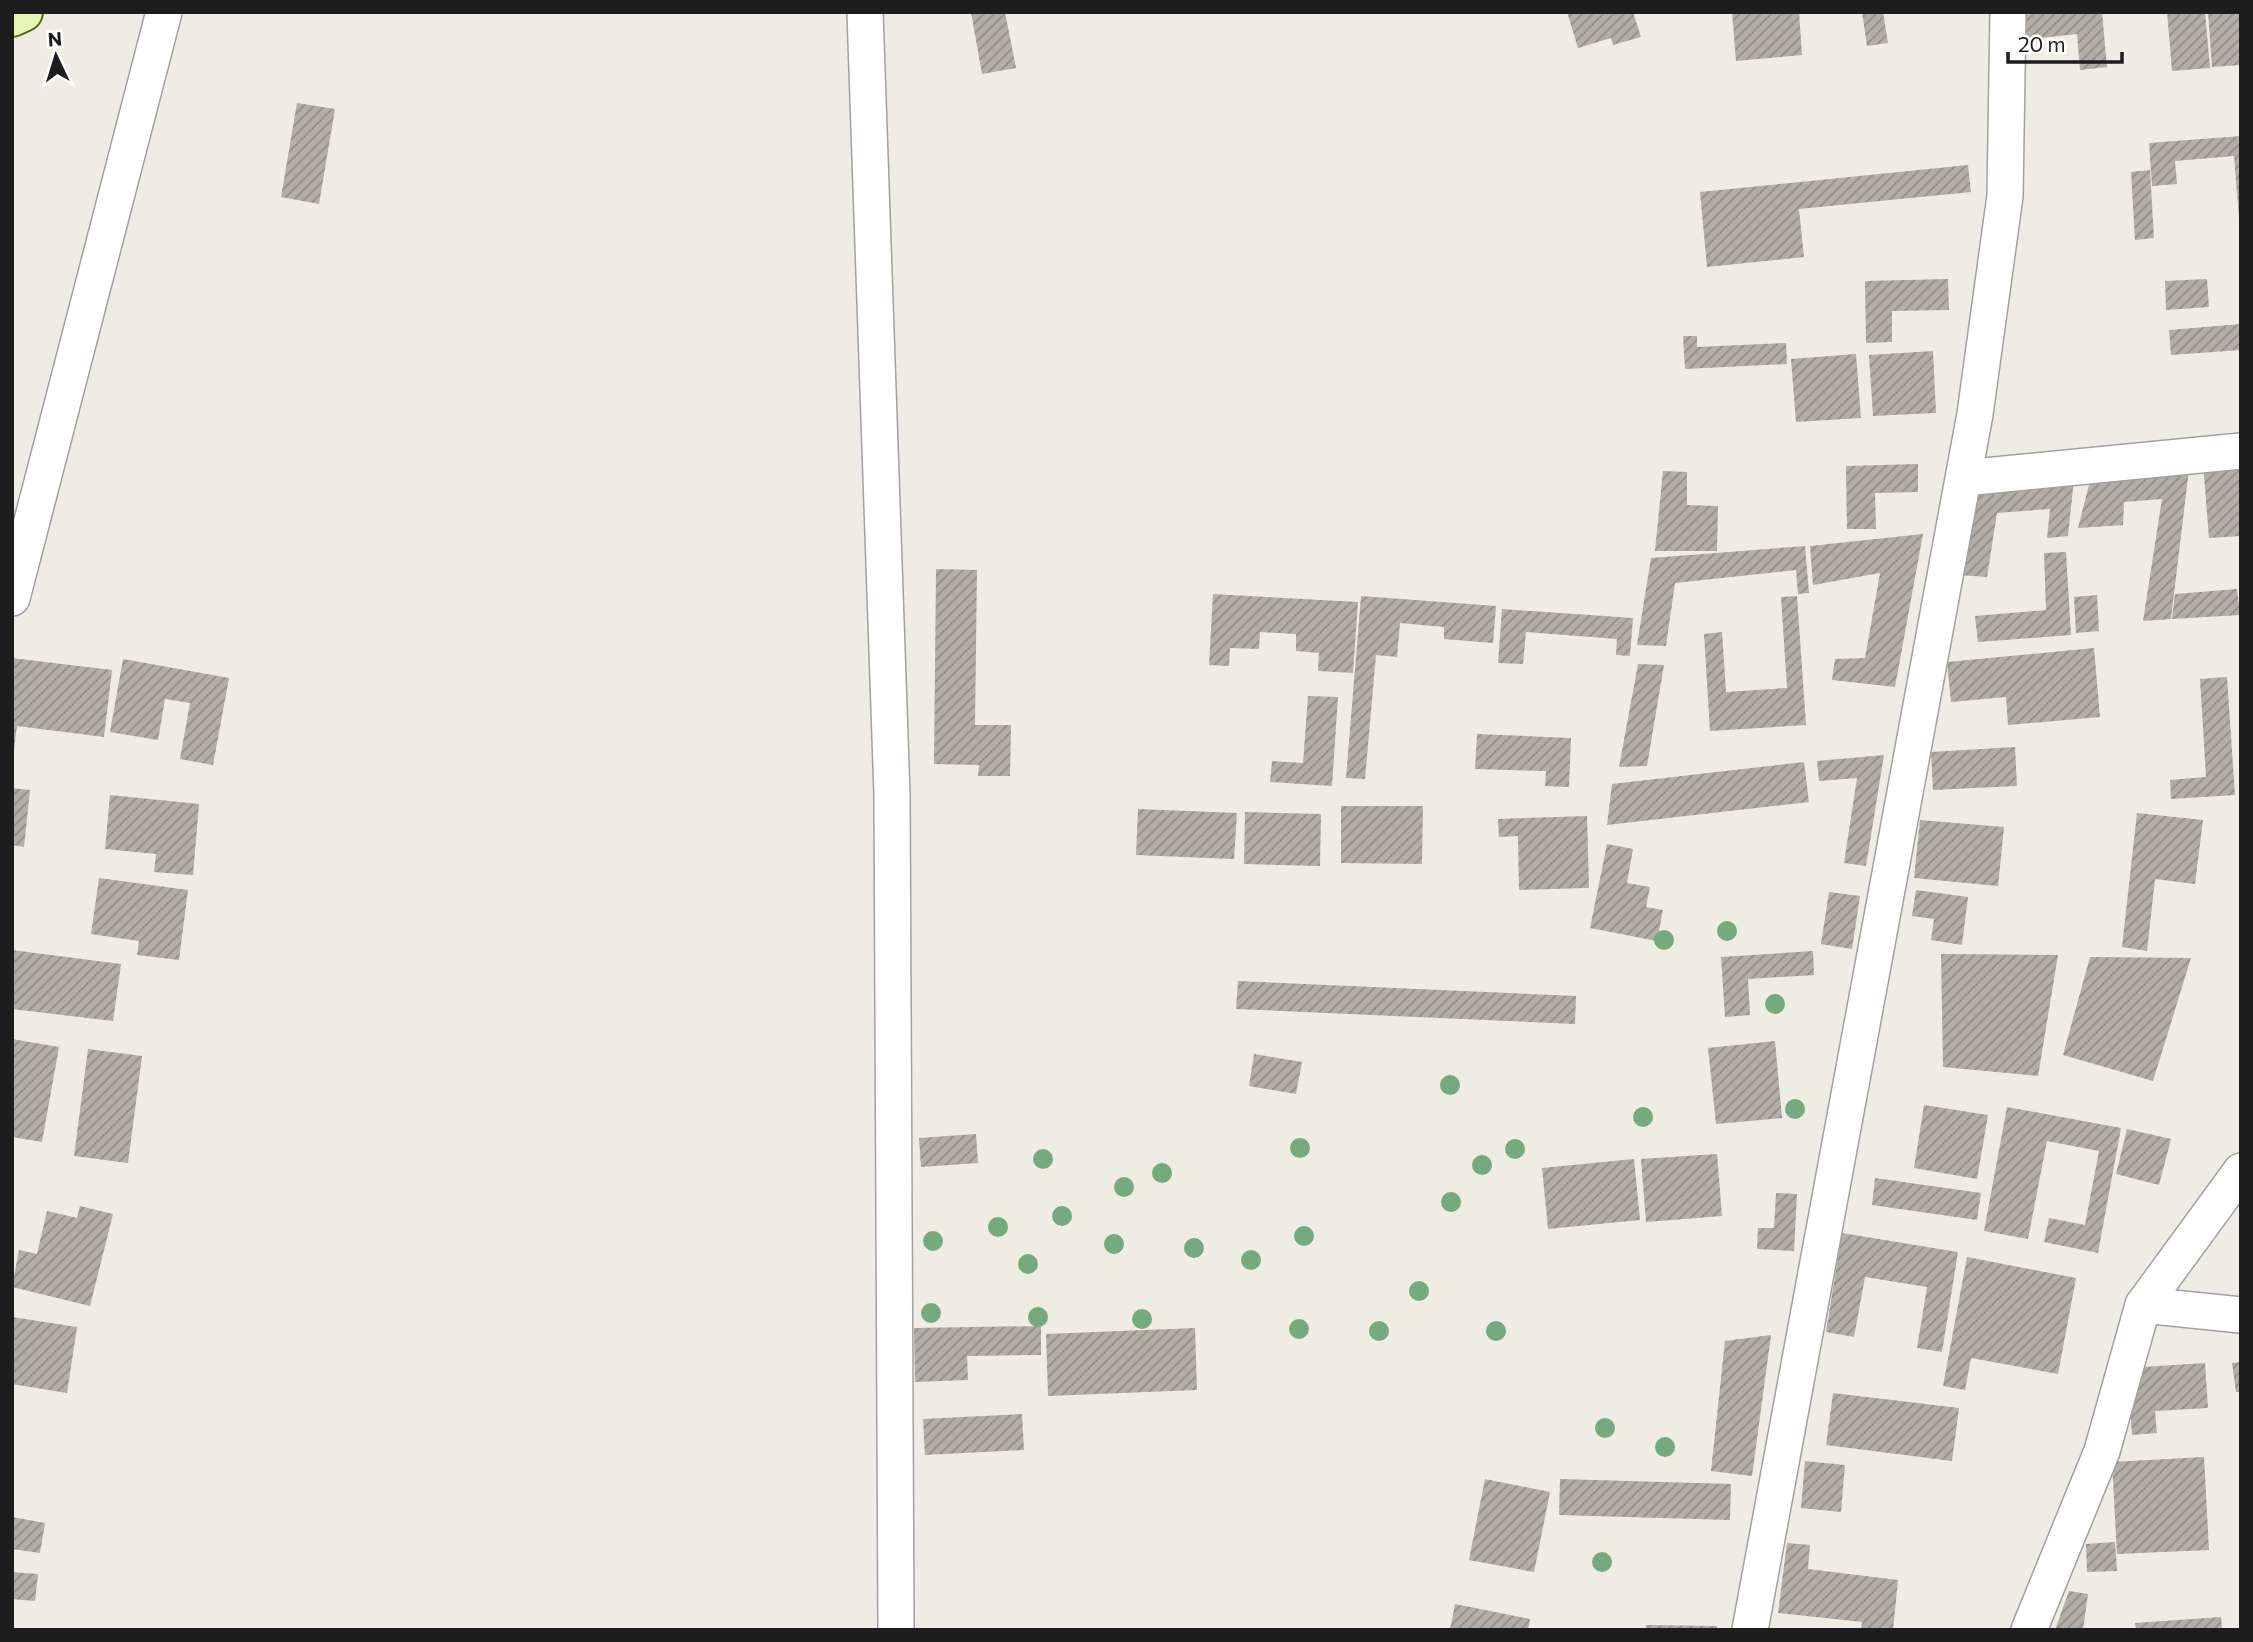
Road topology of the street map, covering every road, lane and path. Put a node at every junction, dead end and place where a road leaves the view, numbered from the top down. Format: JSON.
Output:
{"nodes":[{"id":1,"x":23,"y":12,"type":"edge"},
{"id":2,"x":164,"y":12,"type":"edge"},
{"id":3,"x":865,"y":12,"type":"edge"},
{"id":4,"x":2007,"y":12,"type":"edge"},
{"id":5,"x":12,"y":17,"type":"edge"},
{"id":6,"x":2241,"y":451,"type":"edge"},
{"id":7,"x":1964,"y":478,"type":"junction"},
{"id":8,"x":12,"y":598,"type":"edge"},
{"id":9,"x":2241,"y":1171,"type":"edge"},
{"id":10,"x":2143,"y":1305,"type":"junction"},
{"id":11,"x":2241,"y":1315,"type":"edge"},
{"id":12,"x":896,"y":1630,"type":"edge"},
{"id":13,"x":1750,"y":1630,"type":"edge"},
{"id":14,"x":2029,"y":1630,"type":"edge"}],
"edges":[{"from":1,"to":5,"type":"street"},
{"from":2,"to":8,"type":"street"},
{"from":3,"to":12,"type":"street"},
{"from":4,"to":7,"type":"street"},
{"from":6,"to":7,"type":"street"},
{"from":7,"to":13,"type":"street"},
{"from":9,"to":10,"type":"street"},
{"from":10,"to":11,"type":"street"},
{"from":10,"to":14,"type":"street"}]}
